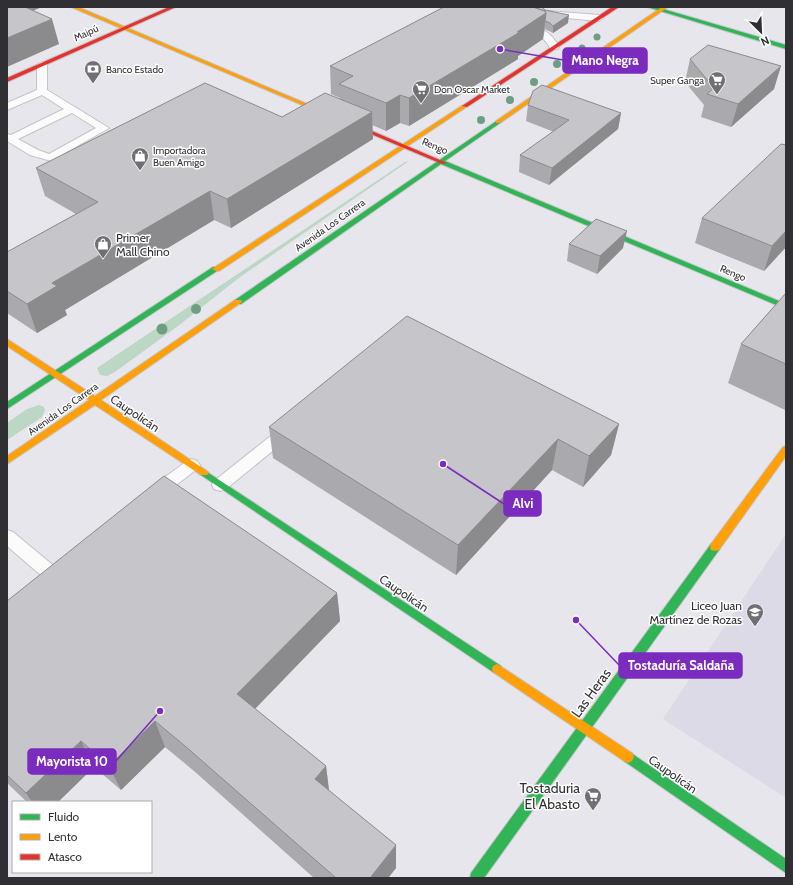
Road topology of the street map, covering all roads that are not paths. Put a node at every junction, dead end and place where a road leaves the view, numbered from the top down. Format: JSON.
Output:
{"nodes":[{"id":1,"x":74,"y":7,"type":"edge"},
{"id":2,"x":173,"y":7,"type":"edge"},
{"id":3,"x":559,"y":7,"type":"edge"},
{"id":4,"x":616,"y":7,"type":"edge"},
{"id":5,"x":650,"y":7,"type":"edge"},
{"id":6,"x":663,"y":9,"type":"edge"},
{"id":7,"x":599,"y":18,"type":"junction"},
{"id":8,"x":516,"y":23,"type":"edge"},
{"id":9,"x":125,"y":28,"type":"junction"},
{"id":10,"x":554,"y":47,"type":"junction"},
{"id":11,"x":786,"y":47,"type":"edge"},
{"id":12,"x":42,"y":65,"type":"junction"},
{"id":13,"x":7,"y":80,"type":"edge"},
{"id":14,"x":42,"y":91,"type":"junction"},
{"id":15,"x":7,"y":107,"type":"edge"},
{"id":16,"x":72,"y":109,"type":"junction"},
{"id":17,"x":8,"y":138,"type":"edge"},
{"id":18,"x":405,"y":146,"type":"junction"},
{"id":19,"x":442,"y":161,"type":"junction"},
{"id":20,"x":786,"y":307,"type":"edge"},
{"id":21,"x":7,"y":342,"type":"edge"},
{"id":22,"x":56,"y":374,"type":"junction"},
{"id":23,"x":95,"y":401,"type":"junction"},
{"id":24,"x":7,"y":406,"type":"edge"},
{"id":25,"x":298,"y":422,"type":"edge"},
{"id":26,"x":786,"y":449,"type":"edge"},
{"id":27,"x":7,"y":461,"type":"edge"},
{"id":28,"x":192,"y":466,"type":"junction"},
{"id":29,"x":220,"y":485,"type":"junction"},
{"id":30,"x":142,"y":503,"type":"edge"},
{"id":31,"x":7,"y":537,"type":"edge"},
{"id":32,"x":49,"y":572,"type":"edge"},
{"id":33,"x":584,"y":727,"type":"junction"},
{"id":34,"x":786,"y":867,"type":"edge"},
{"id":35,"x":476,"y":878,"type":"edge"}],
"edges":[{"from":1,"to":9,"type":"main road","name":"Rengo"},
{"from":2,"to":9,"type":"main road","name":"Maipú"},
{"from":3,"to":7,"type":"lane"},
{"from":4,"to":7,"type":"main road","name":"Avenida Los Carrera"},
{"from":5,"to":6,"type":"main road"},
{"from":6,"to":11,"type":"main road"},
{"from":6,"to":19,"type":"main road","name":"Avenida Los Carrera"},
{"from":7,"to":10,"type":"main road","name":"Avenida Los Carrera"},
{"from":8,"to":10,"type":"lane"},
{"from":9,"to":12,"type":"main road","name":"Maipú"},
{"from":9,"to":18,"type":"main road","name":"Rengo"},
{"from":10,"to":18,"type":"main road","name":"Avenida Los Carrera"},
{"from":12,"to":13,"type":"main road","name":"Maipú"},
{"from":12,"to":14,"type":"lane"},
{"from":14,"to":15,"type":"lane"},
{"from":14,"to":16,"type":"lane"},
{"from":16,"to":17,"type":"lane"},
{"from":16,"to":17,"type":"lane"},
{"from":18,"to":19,"type":"main road","name":"Rengo"},
{"from":18,"to":22,"type":"main road","name":"Avenida Los Carrera"},
{"from":19,"to":20,"type":"main road","name":"Rengo"},
{"from":19,"to":23,"type":"main road","name":"Avenida Los Carrera"},
{"from":21,"to":22,"type":"main road","name":"Caupolicán"},
{"from":22,"to":23,"type":"main road","name":"Caupolicán"},
{"from":22,"to":24,"type":"main road","name":"Avenida Los Carrera"},
{"from":23,"to":27,"type":"main road","name":"Avenida Los Carrera"},
{"from":23,"to":28,"type":"main road","name":"Caupolicán"},
{"from":25,"to":29,"type":"lane"},
{"from":26,"to":33,"type":"main road","name":"Las Heras"},
{"from":28,"to":29,"type":"main road","name":"Caupolicán"},
{"from":28,"to":30,"type":"lane"},
{"from":29,"to":33,"type":"main road","name":"Caupolicán"},
{"from":31,"to":32,"type":"lane"},
{"from":33,"to":34,"type":"main road","name":"Caupolicán"},
{"from":33,"to":35,"type":"main road","name":"Las Heras"}]}
